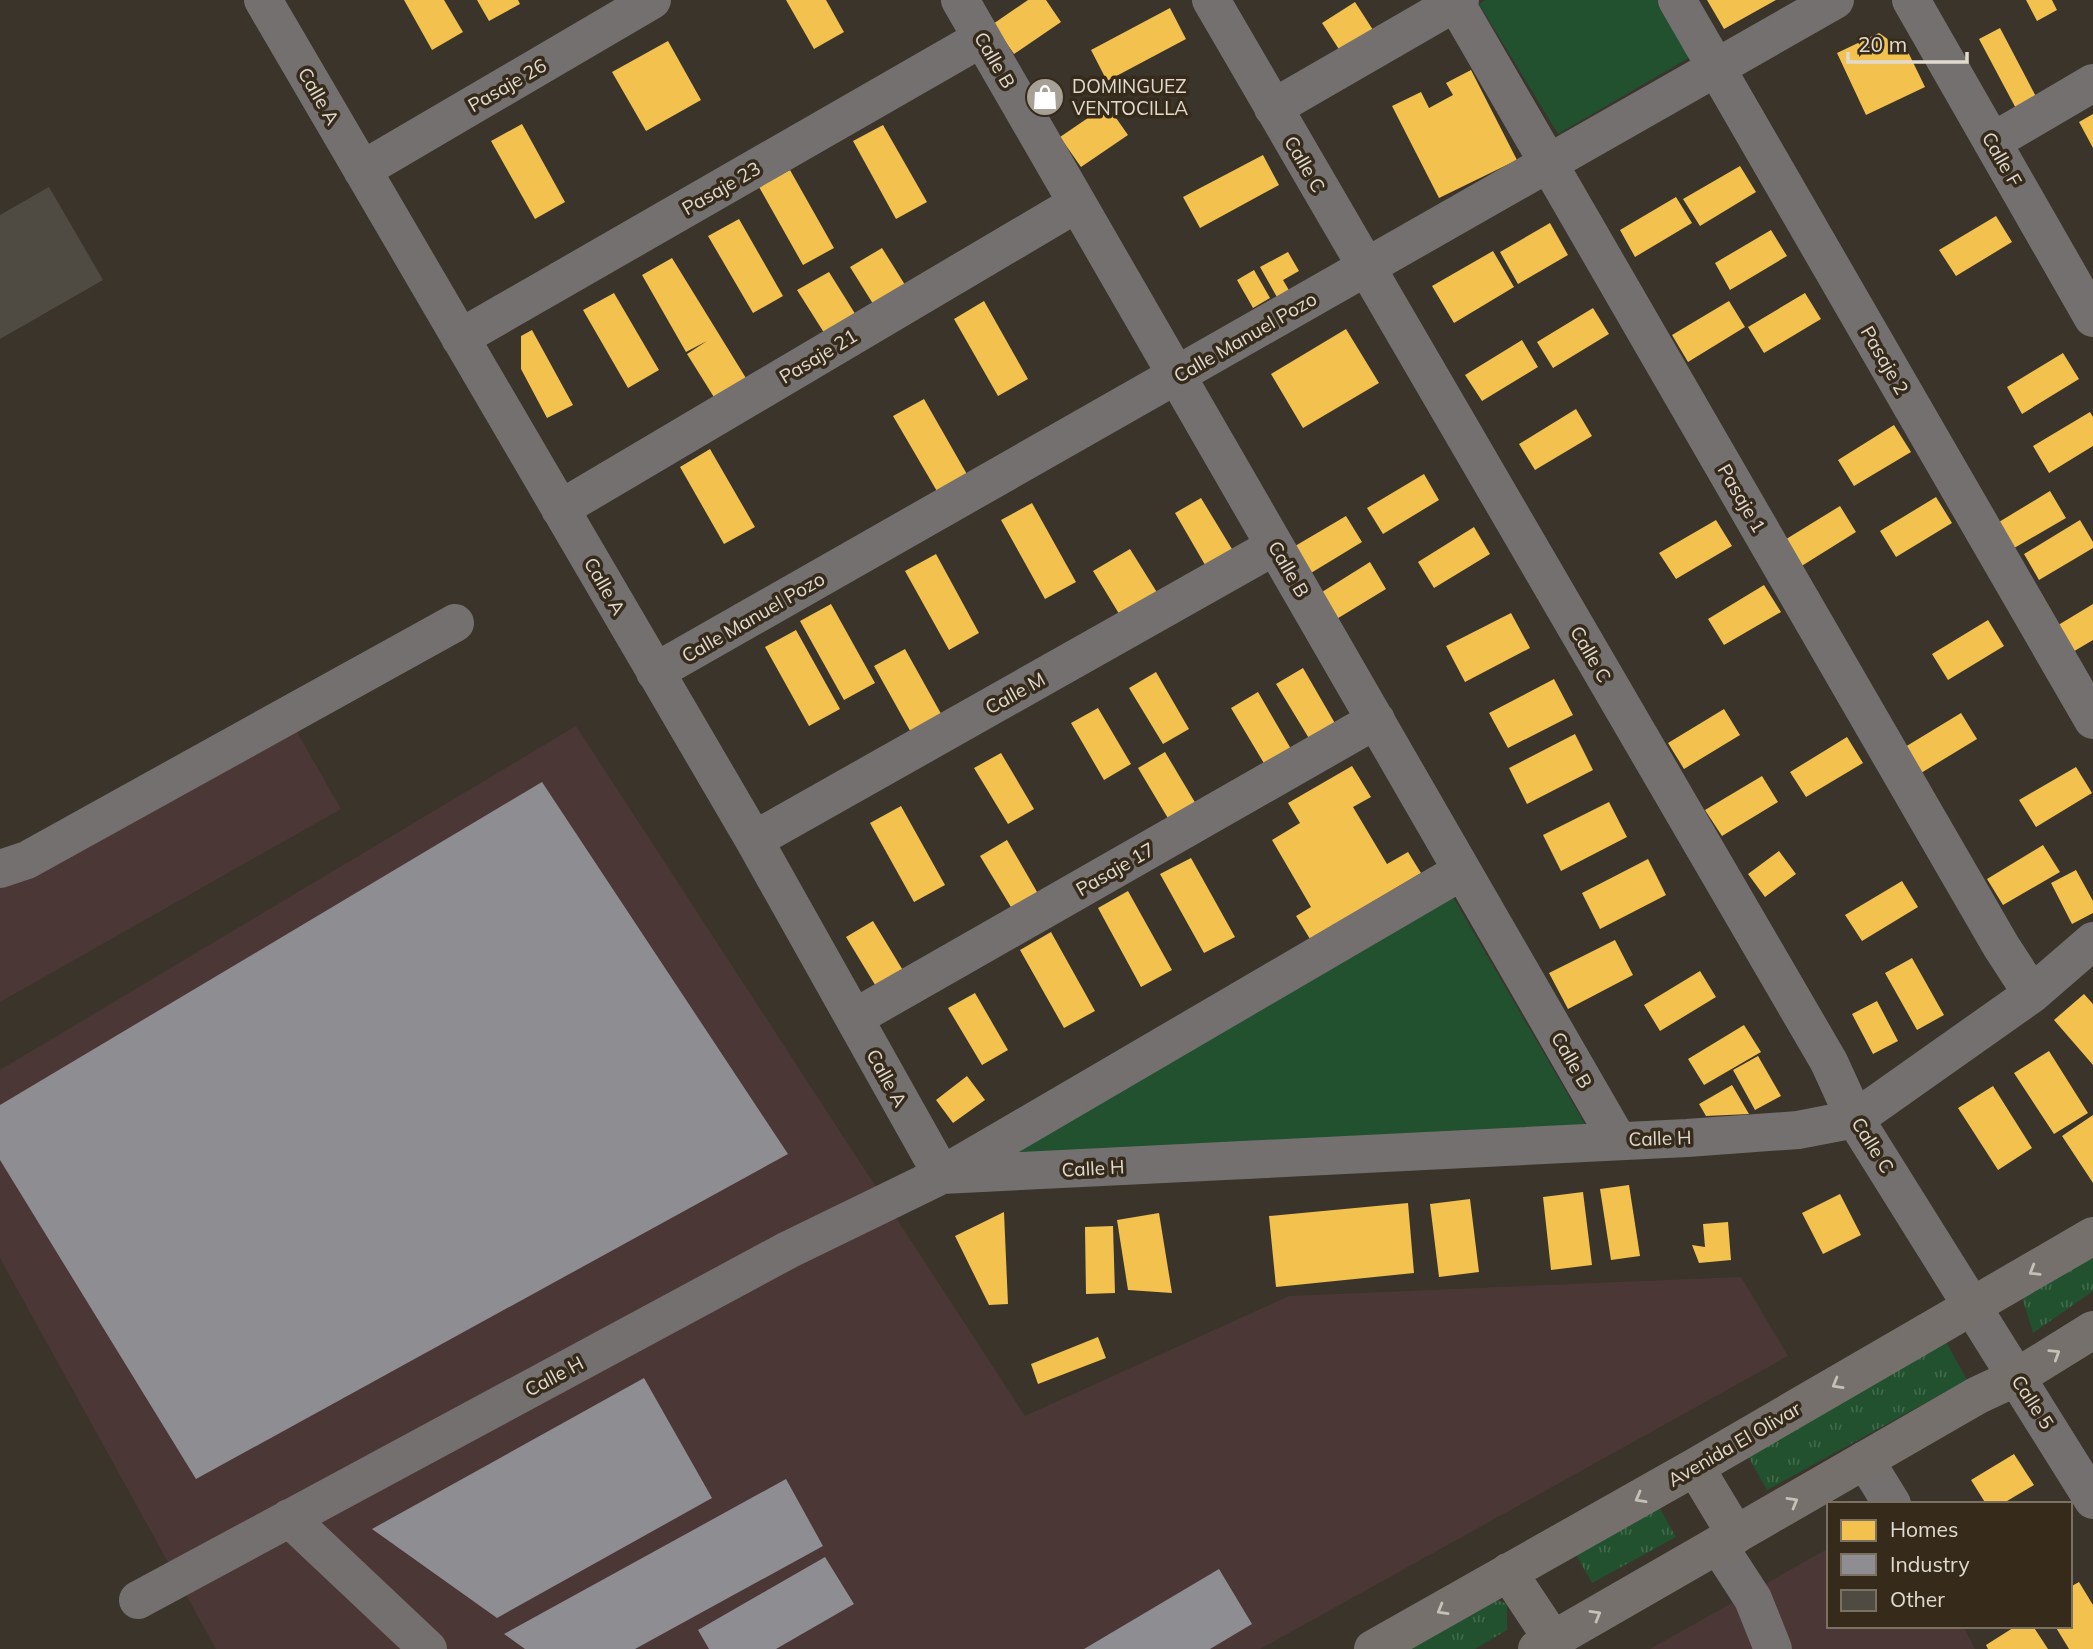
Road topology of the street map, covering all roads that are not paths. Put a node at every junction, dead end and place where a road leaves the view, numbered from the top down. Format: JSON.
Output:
{"nodes":[{"id":1,"x":652,"y":0,"type":"edge"},
{"id":2,"x":960,"y":0,"type":"edge"},
{"id":3,"x":1211,"y":0,"type":"edge"},
{"id":4,"x":1677,"y":0,"type":"edge"},
{"id":5,"x":1835,"y":0,"type":"edge"},
{"id":6,"x":1911,"y":0,"type":"edge"},
{"id":7,"x":266,"y":1,"type":"edge"},
{"id":8,"x":1457,"y":1,"type":"edge"},
{"id":9,"x":982,"y":38,"type":"junction"},
{"id":10,"x":1715,"y":68,"type":"junction"},
{"id":11,"x":2093,"y":83,"type":"edge"},
{"id":12,"x":1273,"y":108,"type":"junction"},
{"id":13,"x":1992,"y":142,"type":"junction"},
{"id":14,"x":1548,"y":164,"type":"junction"},
{"id":15,"x":362,"y":170,"type":"junction"},
{"id":16,"x":1076,"y":204,"type":"junction"},
{"id":17,"x":1366,"y":268,"type":"junction"},
{"id":18,"x":2090,"y":307,"type":"edge"},
{"id":19,"x":460,"y":338,"type":"junction"},
{"id":20,"x":1177,"y":376,"type":"junction"},
{"id":21,"x":560,"y":509,"type":"junction"},
{"id":22,"x":1275,"y":546,"type":"junction"},
{"id":23,"x":455,"y":623,"type":"dead end"},
{"id":24,"x":655,"y":673,"type":"junction"},
{"id":25,"x":1376,"y":720,"type":"junction"},
{"id":26,"x":2093,"y":720,"type":"edge"},
{"id":27,"x":754,"y":840,"type":"junction"},
{"id":28,"x":0,"y":869,"type":"edge"},
{"id":29,"x":1462,"y":871,"type":"junction"},
{"id":30,"x":2093,"y":941,"type":"edge"},
{"id":31,"x":2032,"y":994,"type":"junction"},
{"id":32,"x":854,"y":1018,"type":"junction"},
{"id":33,"x":1855,"y":1119,"type":"junction"},
{"id":34,"x":1617,"y":1139,"type":"junction"},
{"id":35,"x":942,"y":1175,"type":"junction"},
{"id":36,"x":2093,"y":1236,"type":"edge"},
{"id":37,"x":1971,"y":1306,"type":"junction"},
{"id":38,"x":2093,"y":1330,"type":"edge"},
{"id":39,"x":2017,"y":1377,"type":"junction"},
{"id":40,"x":1865,"y":1460,"type":"junction"},
{"id":41,"x":1695,"y":1467,"type":"junction"},
{"id":42,"x":2093,"y":1500,"type":"edge"},
{"id":43,"x":1891,"y":1502,"type":"edge"},
{"id":44,"x":289,"y":1518,"type":"junction"},
{"id":45,"x":1727,"y":1540,"type":"junction"},
{"id":46,"x":1508,"y":1572,"type":"junction"},
{"id":47,"x":138,"y":1600,"type":"dead end"},
{"id":48,"x":1545,"y":1644,"type":"edge"},
{"id":49,"x":428,"y":1649,"type":"edge"},
{"id":50,"x":1373,"y":1649,"type":"edge"},
{"id":51,"x":1773,"y":1649,"type":"edge"}],
"edges":[{"from":1,"to":15,"type":"street","name":"Pasaje 26"},
{"from":2,"to":9,"type":"street","name":"Calle B"},
{"from":3,"to":12,"type":"street","name":"Calle C"},
{"from":4,"to":10,"type":"street","name":"Pasaje 2"},
{"from":5,"to":10,"type":"street","name":"Calle Manuel Pozo"},
{"from":6,"to":13,"type":"street","name":"Calle F"},
{"from":7,"to":15,"type":"street","name":"Calle A"},
{"from":8,"to":12,"type":"street"},
{"from":8,"to":14,"type":"street","name":"Pasaje 1"},
{"from":9,"to":16,"type":"street","name":"Calle B"},
{"from":9,"to":19,"type":"street","name":"Pasaje 23"},
{"from":10,"to":14,"type":"street","name":"Calle Manuel Pozo"},
{"from":10,"to":26,"type":"street","name":"Pasaje 2"},
{"from":11,"to":13,"type":"street"},
{"from":12,"to":17,"type":"street","name":"Calle C"},
{"from":13,"to":18,"type":"street","name":"Calle F"},
{"from":14,"to":17,"type":"street","name":"Calle Manuel Pozo"},
{"from":14,"to":31,"type":"street","name":"Pasaje 1"},
{"from":15,"to":19,"type":"street","name":"Calle A"},
{"from":16,"to":20,"type":"street","name":"Calle B"},
{"from":16,"to":21,"type":"street","name":"Pasaje 21"},
{"from":17,"to":20,"type":"street","name":"Calle Manuel Pozo"},
{"from":17,"to":33,"type":"street","name":"Calle C"},
{"from":19,"to":21,"type":"street","name":"Calle A"},
{"from":20,"to":22,"type":"street","name":"Calle B"},
{"from":20,"to":24,"type":"street","name":"Calle Manuel Pozo"},
{"from":21,"to":24,"type":"street","name":"Calle A"},
{"from":22,"to":25,"type":"street","name":"Calle B"},
{"from":22,"to":27,"type":"street","name":"Calle M"},
{"from":23,"to":28,"type":"street"},
{"from":24,"to":27,"type":"street","name":"Calle A"},
{"from":25,"to":29,"type":"street","name":"Calle B"},
{"from":25,"to":32,"type":"street","name":"Pasaje 17"},
{"from":27,"to":32,"type":"street","name":"Calle A"},
{"from":29,"to":34,"type":"street","name":"Calle B"},
{"from":29,"to":35,"type":"street"},
{"from":30,"to":31,"type":"street","name":"Calle H"},
{"from":31,"to":33,"type":"street","name":"Calle H"},
{"from":32,"to":35,"type":"street","name":"Calle A"},
{"from":33,"to":34,"type":"street","name":"Calle H"},
{"from":33,"to":37,"type":"street","name":"Calle C"},
{"from":34,"to":35,"type":"street","name":"Calle H"},
{"from":35,"to":44,"type":"street","name":"Calle H"},
{"from":36,"to":37,"type":"main road","name":"Avenida El Olivar","one_way":true},
{"from":37,"to":39,"type":"street","name":"Calle 5"},
{"from":37,"to":41,"type":"main road","name":"Avenida El Olivar","one_way":true},
{"from":39,"to":38,"type":"main road","one_way":true},
{"from":39,"to":40,"type":"main road"},
{"from":39,"to":42,"type":"street","name":"Calle 5"},
{"from":40,"to":43,"type":"street"},
{"from":45,"to":40,"type":"main road","one_way":true},
{"from":41,"to":45,"type":"main road"},
{"from":41,"to":46,"type":"main road","name":"Avenida El Olivar","one_way":true},
{"from":44,"to":47,"type":"street","name":"Calle H"},
{"from":44,"to":49,"type":"street"},
{"from":48,"to":45,"type":"main road","one_way":true},
{"from":45,"to":51,"type":"street"},
{"from":46,"to":48,"type":"main road"},
{"from":46,"to":50,"type":"main road","name":"Avenida El Olivar","one_way":true}]}
